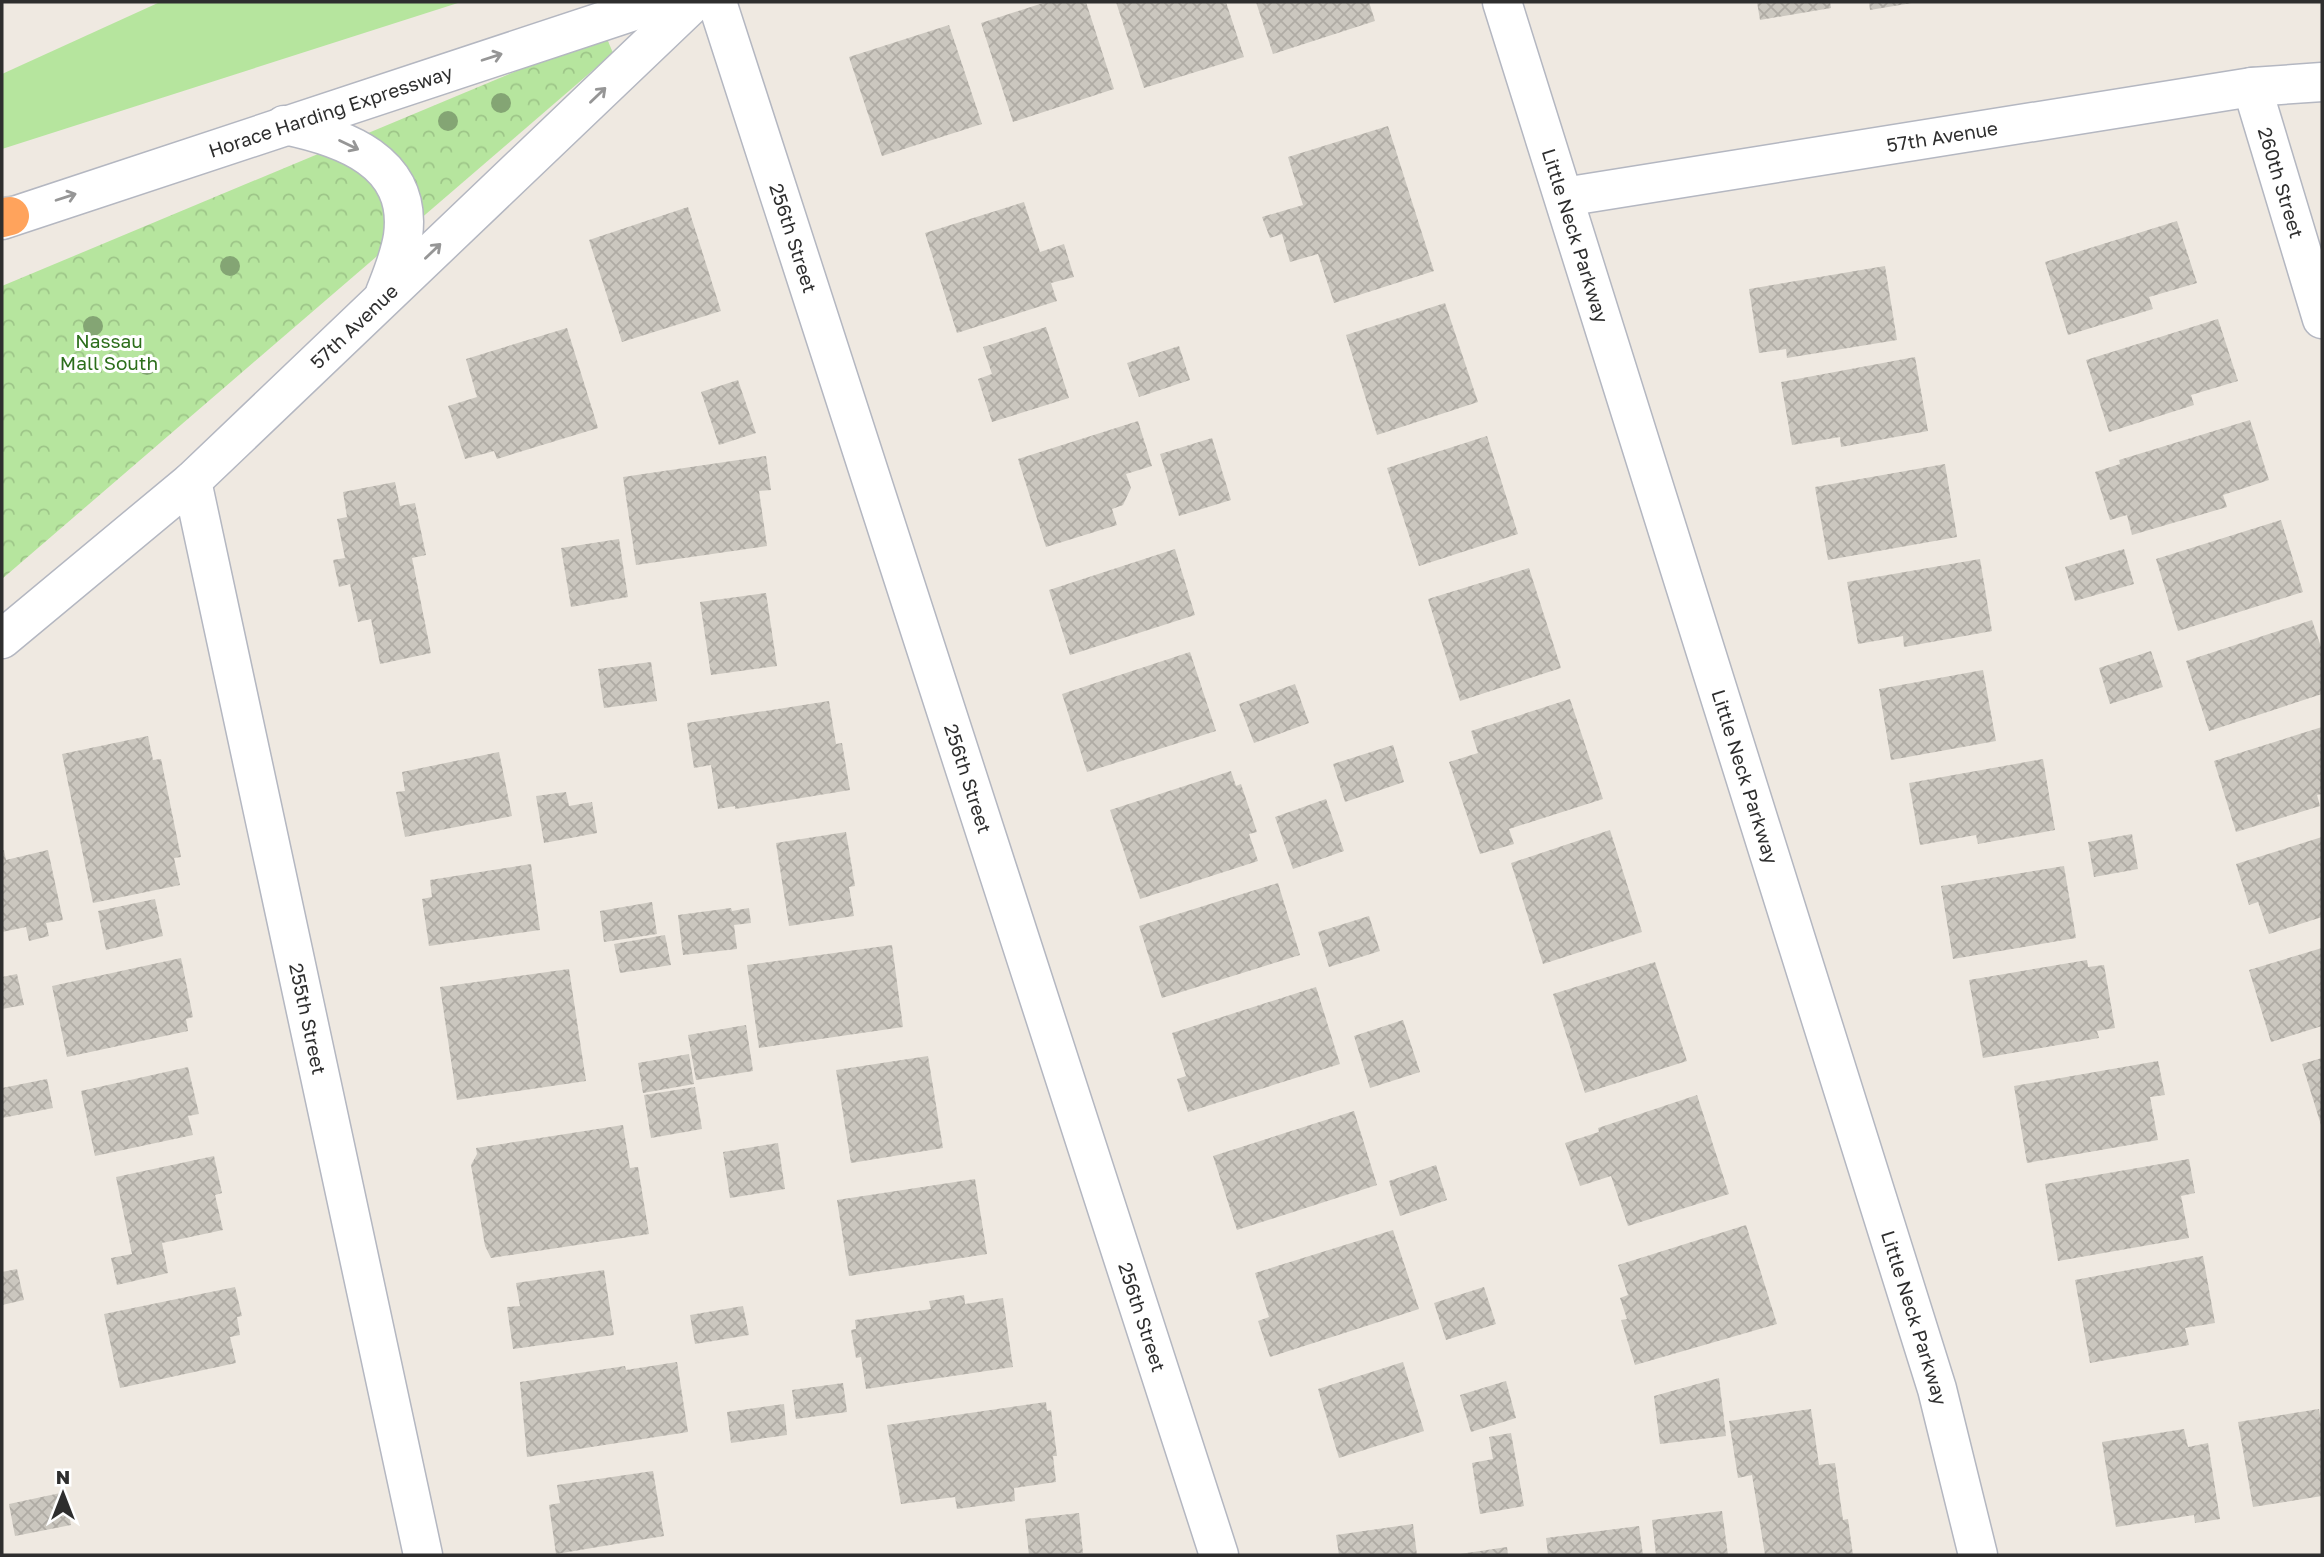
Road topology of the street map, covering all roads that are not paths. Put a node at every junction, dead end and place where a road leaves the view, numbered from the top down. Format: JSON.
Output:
{"nodes":[{"id":1,"x":661,"y":2,"type":"edge"},
{"id":2,"x":694,"y":2,"type":"edge"},
{"id":3,"x":717,"y":2,"type":"edge"},
{"id":4,"x":1502,"y":2,"type":"edge"},
{"id":5,"x":2322,"y":82,"type":"edge"},
{"id":6,"x":2252,"y":87,"type":"junction"},
{"id":7,"x":284,"y":125,"type":"junction"},
{"id":8,"x":1564,"y":197,"type":"junction"},
{"id":9,"x":4,"y":218,"type":"edge"},
{"id":10,"x":384,"y":298,"type":"junction"},
{"id":11,"x":2322,"y":319,"type":"edge"},
{"id":12,"x":192,"y":481,"type":"junction"},
{"id":13,"x":2,"y":639,"type":"edge"},
{"id":14,"x":423,"y":1555,"type":"edge"},
{"id":15,"x":1219,"y":1555,"type":"edge"},
{"id":16,"x":1978,"y":1555,"type":"edge"}],
"edges":[{"from":7,"to":1,"type":"street","name":"Horace Harding Expressway","one_way":true},
{"from":10,"to":2,"type":"street","name":"57th Avenue","one_way":true},
{"from":3,"to":15,"type":"street","name":"256th Street"},
{"from":4,"to":8,"type":"street","name":"Little Neck Parkway"},
{"from":5,"to":6,"type":"street","name":"57th Avenue"},
{"from":6,"to":8,"type":"street","name":"57th Avenue"},
{"from":6,"to":11,"type":"street","name":"260th Street"},
{"from":9,"to":7,"type":"street","name":"Horace Harding Expressway","one_way":true},
{"from":7,"to":10,"type":"street","one_way":true},
{"from":8,"to":16,"type":"street","name":"Little Neck Parkway"},
{"from":10,"to":12,"type":"street","name":"57th Avenue"},
{"from":12,"to":13,"type":"street","name":"57th Avenue"},
{"from":12,"to":14,"type":"street","name":"255th Street"}]}
